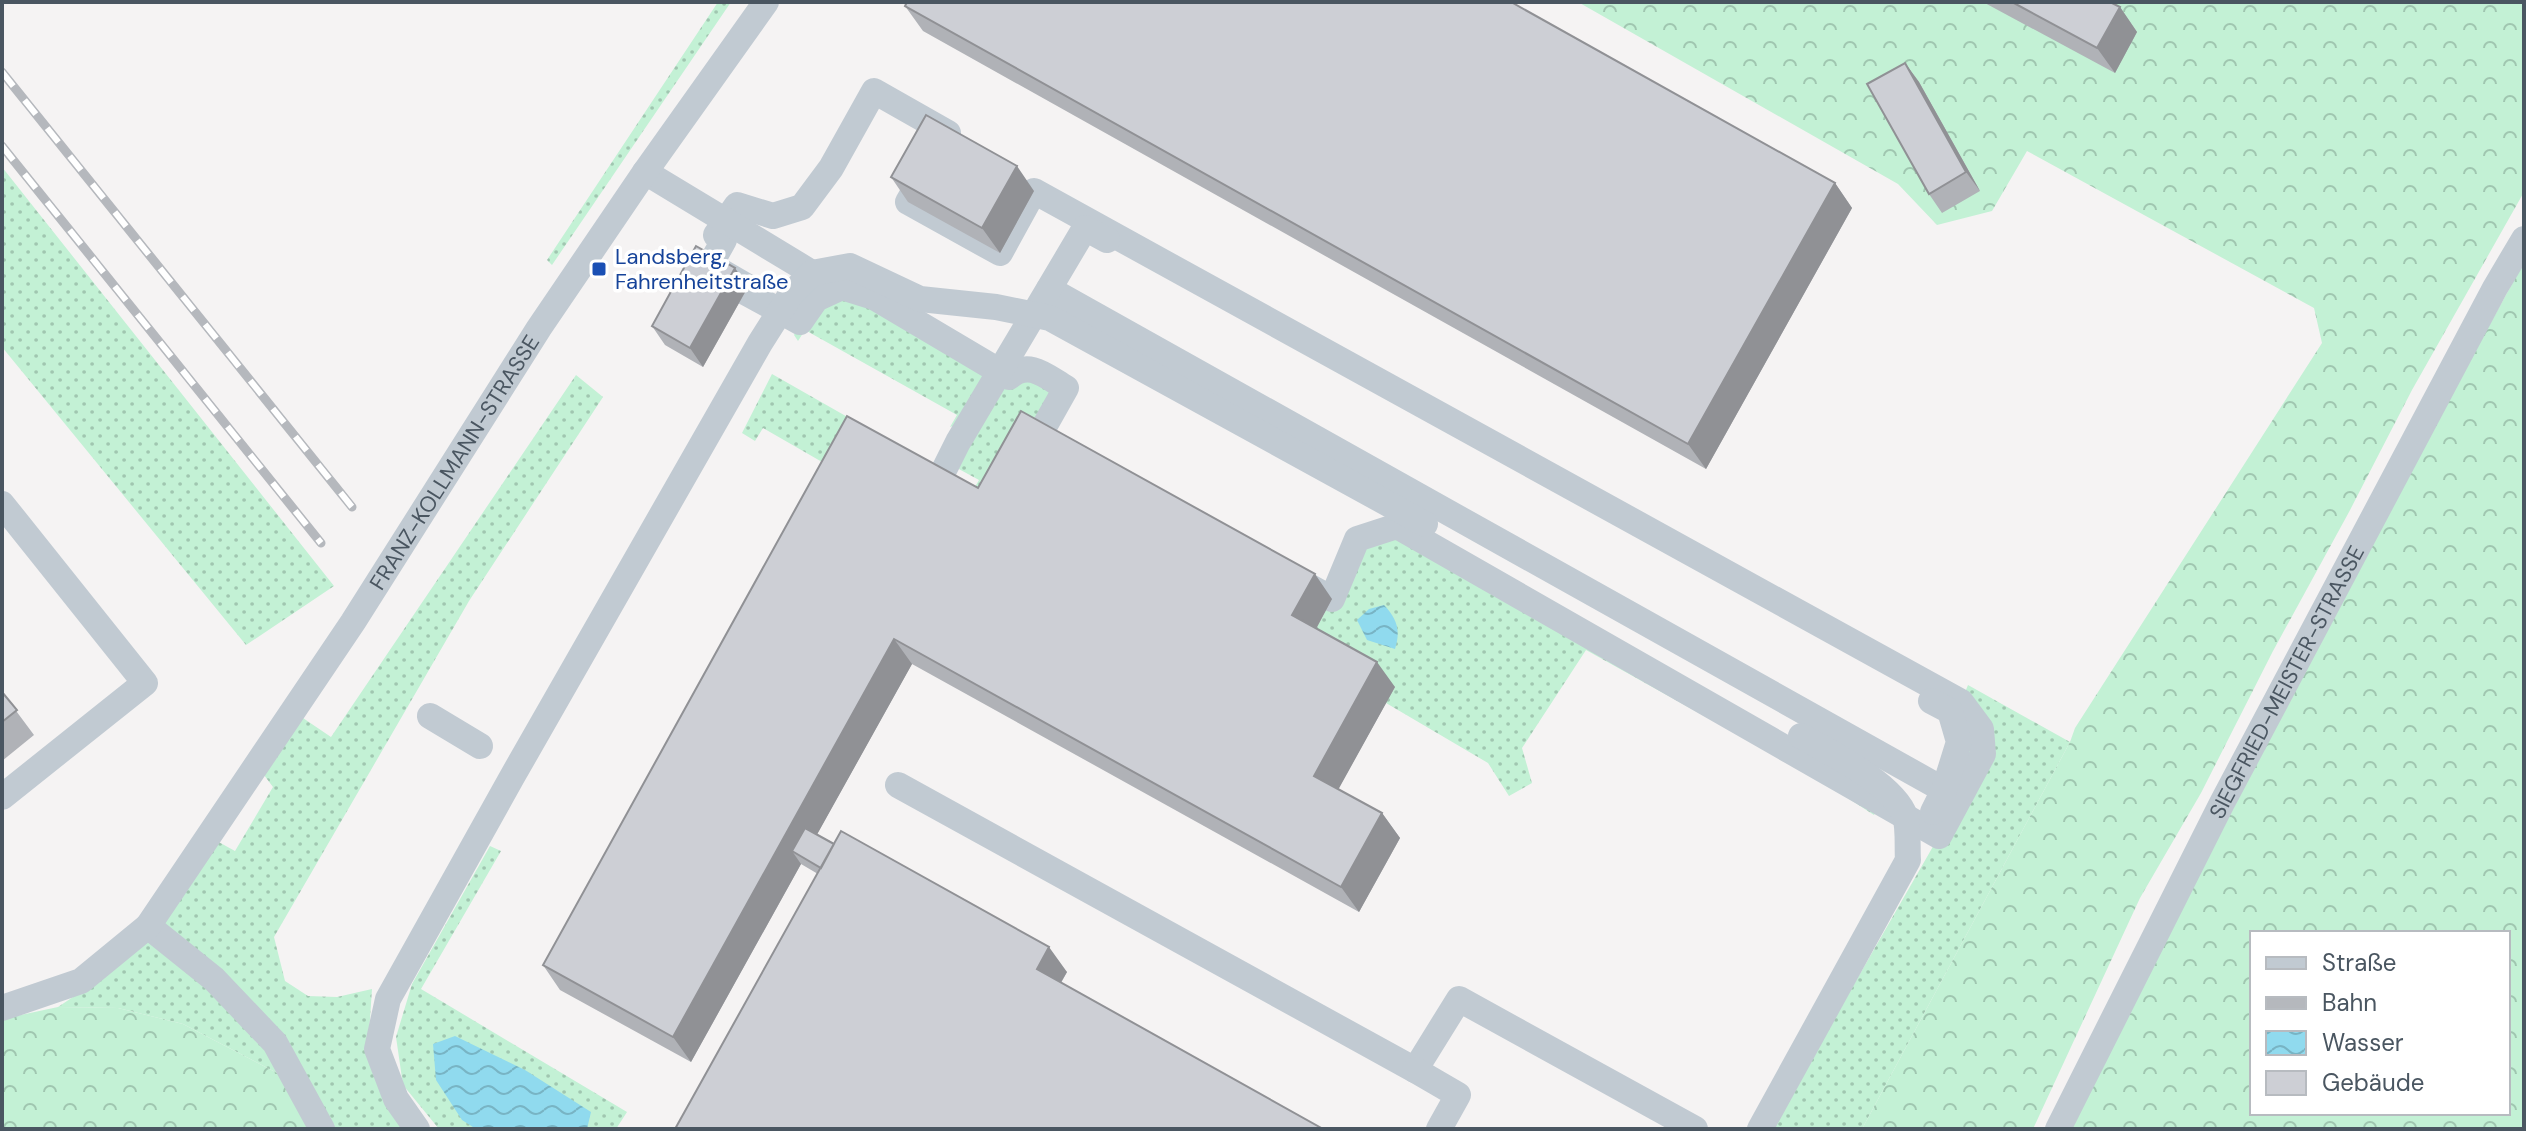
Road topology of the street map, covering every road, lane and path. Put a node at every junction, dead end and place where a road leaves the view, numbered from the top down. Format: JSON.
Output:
{"nodes":[{"id":1,"x":766,"y":2,"type":"edge"},
{"id":2,"x":645,"y":172,"type":"junction"},
{"id":3,"x":725,"y":222,"type":"junction"},
{"id":4,"x":2524,"y":239,"type":"edge"},
{"id":5,"x":812,"y":273,"type":"junction"},
{"id":6,"x":1049,"y":289,"type":"junction"},
{"id":7,"x":780,"y":311,"type":"junction"},
{"id":8,"x":1035,"y":314,"type":"junction"},
{"id":9,"x":1000,"y":372,"type":"junction"},
{"id":10,"x":941,"y":476,"type":"edge"},
{"id":11,"x":2,"y":504,"type":"edge"},
{"id":12,"x":430,"y":716,"type":"dead end"},
{"id":13,"x":480,"y":746,"type":"dead end"},
{"id":14,"x":898,"y":785,"type":"dead end"},
{"id":15,"x":1944,"y":790,"type":"junction"},
{"id":16,"x":2,"y":797,"type":"edge"},
{"id":17,"x":1915,"y":822,"type":"junction"},
{"id":18,"x":148,"y":926,"type":"junction"},
{"id":19,"x":2,"y":1008,"type":"edge"},
{"id":20,"x":1415,"y":1070,"type":"junction"},
{"id":21,"x":322,"y":1129,"type":"edge"},
{"id":22,"x":417,"y":1129,"type":"edge"},
{"id":23,"x":1439,"y":1129,"type":"edge"},
{"id":24,"x":1695,"y":1129,"type":"edge"},
{"id":25,"x":1760,"y":1129,"type":"edge"},
{"id":26,"x":2058,"y":1129,"type":"edge"}],
"edges":[{"from":1,"to":2,"type":"street","name":"FRANZ-KOLLMANN-STRASSE"},
{"from":2,"to":3,"type":"street"},
{"from":2,"to":18,"type":"street","name":"FRANZ-KOLLMANN-STRASSE"},
{"from":3,"to":5,"type":"street"},
{"from":3,"to":7,"type":"street"},
{"from":3,"to":17,"type":"street"},
{"from":4,"to":26,"type":"street","name":"SIEGFRIED-MEISTER-STRASSE"},
{"from":5,"to":7,"type":"street"},
{"from":5,"to":8,"type":"street"},
{"from":6,"to":8,"type":"street"},
{"from":6,"to":15,"type":"street"},
{"from":6,"to":15,"type":"street"},
{"from":7,"to":9,"type":"street"},
{"from":7,"to":22,"type":"street"},
{"from":8,"to":9,"type":"street"},
{"from":8,"to":17,"type":"street"},
{"from":9,"to":10,"type":"street"},
{"from":9,"to":17,"type":"street"},
{"from":11,"to":16,"type":"street"},
{"from":12,"to":13,"type":"street"},
{"from":14,"to":20,"type":"street"},
{"from":15,"to":17,"type":"street"},
{"from":17,"to":25,"type":"street"},
{"from":18,"to":19,"type":"street","name":"FRANZ-KOLLMANN-STRASSE"},
{"from":18,"to":21,"type":"street"},
{"from":20,"to":23,"type":"street"},
{"from":20,"to":24,"type":"street"}]}
